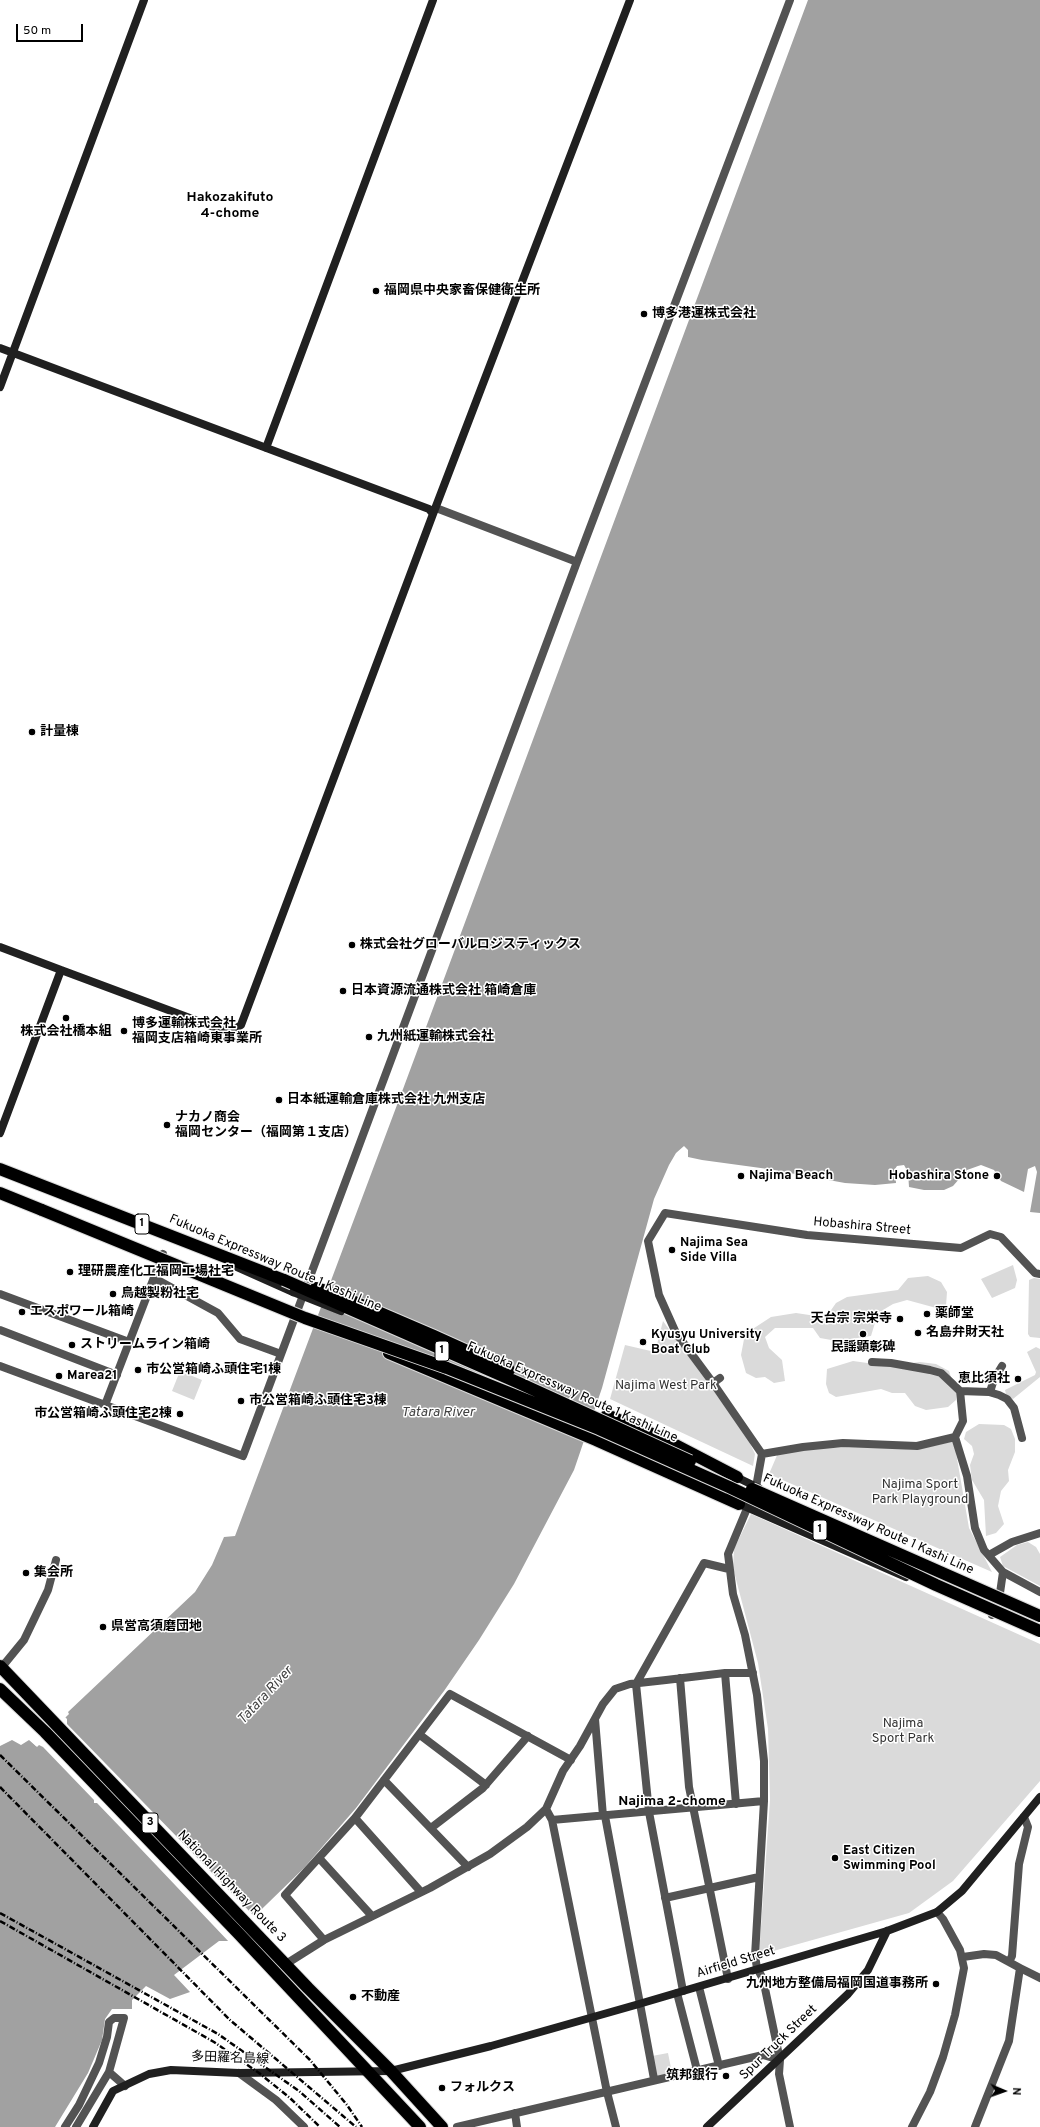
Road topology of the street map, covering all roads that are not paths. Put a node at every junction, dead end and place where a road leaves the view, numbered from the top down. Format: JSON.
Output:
{"nodes":[{"id":1,"x":144,"y":0,"type":"edge"},
{"id":2,"x":433,"y":0,"type":"edge"},
{"id":3,"x":630,"y":0,"type":"edge"},
{"id":4,"x":790,"y":0,"type":"edge"},
{"id":5,"x":0,"y":348,"type":"edge"},
{"id":6,"x":13,"y":353,"type":"junction"},
{"id":7,"x":0,"y":387,"type":"edge"},
{"id":8,"x":266,"y":448,"type":"junction"},
{"id":9,"x":435,"y":511,"type":"junction"},
{"id":10,"x":577,"y":562,"type":"junction"},
{"id":11,"x":0,"y":947,"type":"edge"},
{"id":12,"x":61,"y":970,"type":"junction"},
{"id":13,"x":0,"y":1133,"type":"edge"},
{"id":14,"x":0,"y":1169,"type":"edge"},
{"id":15,"x":0,"y":1173,"type":"edge"},
{"id":16,"x":0,"y":1189,"type":"edge"},
{"id":17,"x":0,"y":1193,"type":"edge"},
{"id":18,"x":0,"y":1197,"type":"edge"},
{"id":19,"x":42,"y":1210,"type":"junction"},
{"id":20,"x":163,"y":1254,"type":"junction"},
{"id":21,"x":1040,"y":1274,"type":"edge"},
{"id":22,"x":154,"y":1278,"type":"junction"},
{"id":23,"x":284,"y":1280,"type":"junction"},
{"id":24,"x":0,"y":1294,"type":"edge"},
{"id":25,"x":305,"y":1318,"type":"junction"},
{"id":26,"x":0,"y":1330,"type":"edge"},
{"id":27,"x":129,"y":1342,"type":"junction"},
{"id":28,"x":281,"y":1354,"type":"junction"},
{"id":29,"x":872,"y":1362,"type":"dead end"},
{"id":30,"x":0,"y":1366,"type":"edge"},
{"id":31,"x":1002,"y":1366,"type":"dead end"},
{"id":32,"x":117,"y":1375,"type":"junction"},
{"id":33,"x":960,"y":1390,"type":"junction"},
{"id":34,"x":990,"y":1392,"type":"junction"},
{"id":35,"x":105,"y":1405,"type":"junction"},
{"id":36,"x":605,"y":1420,"type":"junction"},
{"id":37,"x":598,"y":1437,"type":"junction"},
{"id":38,"x":955,"y":1437,"type":"junction"},
{"id":39,"x":1022,"y":1438,"type":"dead end"},
{"id":40,"x":762,"y":1454,"type":"junction"},
{"id":41,"x":737,"y":1477,"type":"joint"},
{"id":42,"x":756,"y":1487,"type":"junction"},
{"id":43,"x":743,"y":1506,"type":"junction"},
{"id":44,"x":1040,"y":1533,"type":"edge"},
{"id":45,"x":989,"y":1555,"type":"junction"},
{"id":46,"x":56,"y":1560,"type":"dead end"},
{"id":47,"x":729,"y":1569,"type":"junction"},
{"id":48,"x":1003,"y":1572,"type":"junction"},
{"id":49,"x":1040,"y":1592,"type":"edge"},
{"id":50,"x":1000,"y":1593,"type":"junction"},
{"id":51,"x":1040,"y":1611,"type":"edge"},
{"id":52,"x":991,"y":1616,"type":"junction"},
{"id":53,"x":1040,"y":1616,"type":"edge"},
{"id":54,"x":1040,"y":1631,"type":"edge"},
{"id":55,"x":1040,"y":1636,"type":"edge"},
{"id":56,"x":1,"y":1667,"type":"edge"},
{"id":57,"x":725,"y":1673,"type":"junction"},
{"id":58,"x":753,"y":1673,"type":"junction"},
{"id":59,"x":680,"y":1678,"type":"junction"},
{"id":60,"x":636,"y":1684,"type":"junction"},
{"id":61,"x":0,"y":1689,"type":"edge"},
{"id":62,"x":595,"y":1719,"type":"junction"},
{"id":63,"x":420,"y":1735,"type":"junction"},
{"id":64,"x":528,"y":1736,"type":"junction"},
{"id":65,"x":571,"y":1760,"type":"junction"},
{"id":66,"x":384,"y":1780,"type":"junction"},
{"id":67,"x":486,"y":1785,"type":"junction"},
{"id":68,"x":1040,"y":1797,"type":"edge"},
{"id":69,"x":764,"y":1801,"type":"junction"},
{"id":70,"x":736,"y":1804,"type":"junction"},
{"id":71,"x":693,"y":1808,"type":"junction"},
{"id":72,"x":546,"y":1809,"type":"junction"},
{"id":73,"x":649,"y":1812,"type":"junction"},
{"id":74,"x":604,"y":1816,"type":"junction"},
{"id":75,"x":1024,"y":1817,"type":"junction"},
{"id":76,"x":354,"y":1818,"type":"junction"},
{"id":77,"x":552,"y":1820,"type":"junction"},
{"id":78,"x":431,"y":1828,"type":"junction"},
{"id":79,"x":319,"y":1858,"type":"junction"},
{"id":80,"x":468,"y":1867,"type":"junction"},
{"id":81,"x":759,"y":1878,"type":"junction"},
{"id":82,"x":709,"y":1888,"type":"junction"},
{"id":83,"x":421,"y":1892,"type":"junction"},
{"id":84,"x":665,"y":1898,"type":"junction"},
{"id":85,"x":937,"y":1912,"type":"junction"},
{"id":86,"x":371,"y":1915,"type":"junction"},
{"id":87,"x":887,"y":1931,"type":"junction"},
{"id":88,"x":324,"y":1940,"type":"junction"},
{"id":89,"x":963,"y":1958,"type":"junction"},
{"id":90,"x":1009,"y":1962,"type":"junction"},
{"id":91,"x":286,"y":1964,"type":"junction"},
{"id":92,"x":757,"y":1968,"type":"junction"},
{"id":93,"x":1020,"y":1968,"type":"junction"},
{"id":94,"x":1040,"y":1978,"type":"edge"},
{"id":95,"x":728,"y":1979,"type":"junction"},
{"id":96,"x":699,"y":1987,"type":"junction"},
{"id":97,"x":680,"y":1992,"type":"junction"},
{"id":98,"x":639,"y":2004,"type":"junction"},
{"id":99,"x":592,"y":2017,"type":"junction"},
{"id":100,"x":780,"y":2060,"type":"junction"},
{"id":101,"x":719,"y":2066,"type":"junction"},
{"id":102,"x":696,"y":2070,"type":"junction"},
{"id":103,"x":368,"y":2071,"type":"junction"},
{"id":104,"x":109,"y":2072,"type":"junction"},
{"id":105,"x":391,"y":2072,"type":"junction"},
{"id":106,"x":239,"y":2073,"type":"junction"},
{"id":107,"x":654,"y":2079,"type":"junction"},
{"id":108,"x":125,"y":2086,"type":"junction"},
{"id":109,"x":607,"y":2092,"type":"junction"},
{"id":110,"x":515,"y":2113,"type":"junction"},
{"id":111,"x":711,"y":2126,"type":"edge"},
{"id":112,"x":65,"y":2127,"type":"edge"},
{"id":113,"x":76,"y":2127,"type":"edge"},
{"id":114,"x":93,"y":2127,"type":"edge"},
{"id":115,"x":304,"y":2127,"type":"edge"},
{"id":116,"x":420,"y":2127,"type":"edge"},
{"id":117,"x":442,"y":2127,"type":"edge"},
{"id":118,"x":457,"y":2127,"type":"edge"},
{"id":119,"x":517,"y":2127,"type":"edge"},
{"id":120,"x":616,"y":2127,"type":"edge"},
{"id":121,"x":790,"y":2127,"type":"edge"},
{"id":122,"x":912,"y":2127,"type":"edge"},
{"id":123,"x":975,"y":2127,"type":"edge"}],
"edges":[{"from":1,"to":6,"type":"street"},
{"from":2,"to":8,"type":"street"},
{"from":3,"to":9,"type":"street"},
{"from":4,"to":10,"type":"street"},
{"from":5,"to":6,"type":"street"},
{"from":6,"to":7,"type":"street"},
{"from":6,"to":8,"type":"street"},
{"from":8,"to":9,"type":"street"},
{"from":9,"to":10,"type":"street"},
{"from":9,"to":12,"type":"street"},
{"from":10,"to":28,"type":"street"},
{"from":11,"to":12,"type":"street"},
{"from":12,"to":13,"type":"street"},
{"from":14,"to":23,"type":"highway","name":"Fukuoka Expressway Route 1 Kashi Line","number":"1"},
{"from":15,"to":36,"type":"street","bridge":true},
{"from":16,"to":20,"type":"street"},
{"from":17,"to":19,"type":"highway","name":"Fukuoka Expressway Route 1 Kashi Line","number":"1"},
{"from":18,"to":19,"type":"highway"},
{"from":19,"to":25,"type":"highway","name":"Fukuoka Expressway Route 1 Kashi Line","number":"1","bridge":true},
{"from":20,"to":22,"type":"street"},
{"from":20,"to":37,"type":"street","bridge":true},
{"from":21,"to":40,"type":"street","name":"Hobashira Street"},
{"from":22,"to":27,"type":"street"},
{"from":22,"to":28,"type":"street"},
{"from":23,"to":36,"type":"highway","bridge":true},
{"from":23,"to":53,"type":"highway","name":"Fukuoka Expressway Route 1 Kashi Line","number":"1","bridge":true},
{"from":24,"to":27,"type":"street"},
{"from":25,"to":37,"type":"highway","bridge":true},
{"from":25,"to":54,"type":"highway","name":"Fukuoka Expressway Route 1 Kashi Line","number":"1","bridge":true},
{"from":26,"to":32,"type":"street"},
{"from":27,"to":32,"type":"street"},
{"from":28,"to":35,"type":"street"},
{"from":29,"to":33,"type":"street"},
{"from":30,"to":35,"type":"street"},
{"from":31,"to":34,"type":"street"},
{"from":32,"to":35,"type":"street"},
{"from":33,"to":34,"type":"street"},
{"from":33,"to":38,"type":"street"},
{"from":34,"to":39,"type":"street"},
{"from":36,"to":41,"type":"highway"},
{"from":37,"to":43,"type":"highway"},
{"from":38,"to":40,"type":"street"},
{"from":38,"to":45,"type":"street"},
{"from":40,"to":42,"type":"street"},
{"from":41,"to":42,"type":"street"},
{"from":42,"to":43,"type":"street"},
{"from":42,"to":50,"type":"street"},
{"from":43,"to":47,"type":"street"},
{"from":43,"to":52,"type":"street"},
{"from":44,"to":45,"type":"street"},
{"from":45,"to":48,"type":"street"},
{"from":46,"to":56,"type":"street"},
{"from":47,"to":58,"type":"street"},
{"from":47,"to":60,"type":"street"},
{"from":48,"to":49,"type":"street"},
{"from":48,"to":50,"type":"street"},
{"from":50,"to":51,"type":"street"},
{"from":50,"to":52,"type":"street"},
{"from":52,"to":55,"type":"street"},
{"from":56,"to":91,"type":"highway","name":"National Highway Route 3","number":"3"},
{"from":57,"to":58,"type":"street"},
{"from":57,"to":59,"type":"street"},
{"from":57,"to":70,"type":"street"},
{"from":58,"to":69,"type":"street"},
{"from":59,"to":60,"type":"street"},
{"from":59,"to":71,"type":"street"},
{"from":60,"to":62,"type":"street"},
{"from":60,"to":73,"type":"street"},
{"from":61,"to":103,"type":"highway","name":"National Highway Route 3","number":"3"},
{"from":62,"to":65,"type":"street"},
{"from":62,"to":74,"type":"street"},
{"from":63,"to":64,"type":"street"},
{"from":63,"to":66,"type":"street"},
{"from":63,"to":67,"type":"street"},
{"from":64,"to":65,"type":"street"},
{"from":64,"to":67,"type":"street"},
{"from":65,"to":72,"type":"street"},
{"from":66,"to":76,"type":"street"},
{"from":66,"to":78,"type":"street"},
{"from":67,"to":78,"type":"street"},
{"from":68,"to":75,"type":"street","name":"Airfield Street"},
{"from":69,"to":70,"type":"street"},
{"from":69,"to":81,"type":"street"},
{"from":70,"to":71,"type":"street"},
{"from":71,"to":73,"type":"street"},
{"from":71,"to":82,"type":"street"},
{"from":72,"to":77,"type":"street"},
{"from":72,"to":80,"type":"street"},
{"from":73,"to":74,"type":"street"},
{"from":73,"to":84,"type":"street"},
{"from":74,"to":77,"type":"street"},
{"from":74,"to":98,"type":"street"},
{"from":75,"to":85,"type":"street","name":"Airfield Street"},
{"from":75,"to":90,"type":"street"},
{"from":76,"to":79,"type":"street"},
{"from":76,"to":83,"type":"street"},
{"from":77,"to":99,"type":"street"},
{"from":78,"to":80,"type":"street"},
{"from":79,"to":86,"type":"street"},
{"from":79,"to":88,"type":"street"},
{"from":80,"to":83,"type":"street"},
{"from":81,"to":82,"type":"street"},
{"from":81,"to":92,"type":"street"},
{"from":82,"to":84,"type":"street"},
{"from":82,"to":95,"type":"street"},
{"from":83,"to":86,"type":"street"},
{"from":84,"to":97,"type":"street"},
{"from":85,"to":87,"type":"street","name":"Airfield Street"},
{"from":85,"to":89,"type":"street"},
{"from":86,"to":88,"type":"street"},
{"from":87,"to":92,"type":"street","name":"Airfield Street"},
{"from":87,"to":100,"type":"street","name":"Spur Truck Street"},
{"from":88,"to":91,"type":"street"},
{"from":89,"to":90,"type":"street"},
{"from":89,"to":122,"type":"street"},
{"from":90,"to":93,"type":"street"},
{"from":91,"to":105,"type":"highway","name":"National Highway Route 3","number":"3"},
{"from":92,"to":95,"type":"street","name":"Airfield Street"},
{"from":92,"to":100,"type":"street"},
{"from":93,"to":94,"type":"street"},
{"from":93,"to":123,"type":"street"},
{"from":95,"to":96,"type":"street","name":"Airfield Street"},
{"from":96,"to":97,"type":"street","name":"Airfield Street"},
{"from":96,"to":101,"type":"street"},
{"from":97,"to":98,"type":"street","name":"Airfield Street"},
{"from":97,"to":102,"type":"street"},
{"from":98,"to":99,"type":"street","name":"Airfield Street"},
{"from":98,"to":107,"type":"street"},
{"from":99,"to":105,"type":"street","name":"Airfield Street"},
{"from":99,"to":109,"type":"street"},
{"from":100,"to":101,"type":"street"},
{"from":100,"to":111,"type":"street","name":"Spur Truck Street"},
{"from":100,"to":121,"type":"street"},
{"from":101,"to":102,"type":"street"},
{"from":102,"to":107,"type":"street"},
{"from":103,"to":105,"type":"street","name":"多田羅名島線"},
{"from":103,"to":106,"type":"street","name":"多田羅名島線"},
{"from":103,"to":116,"type":"highway","name":"National Highway Route 3","number":"3"},
{"from":104,"to":108,"type":"street"},
{"from":104,"to":112,"type":"street"},
{"from":104,"to":113,"type":"street"},
{"from":105,"to":117,"type":"highway","name":"National Highway Route 3","number":"3"},
{"from":106,"to":108,"type":"street","name":"多田羅名島線"},
{"from":106,"to":115,"type":"street"},
{"from":107,"to":109,"type":"street"},
{"from":108,"to":114,"type":"street","name":"多田羅名島線"},
{"from":109,"to":110,"type":"street"},
{"from":109,"to":120,"type":"street"},
{"from":110,"to":118,"type":"street"},
{"from":110,"to":119,"type":"street"}]}
